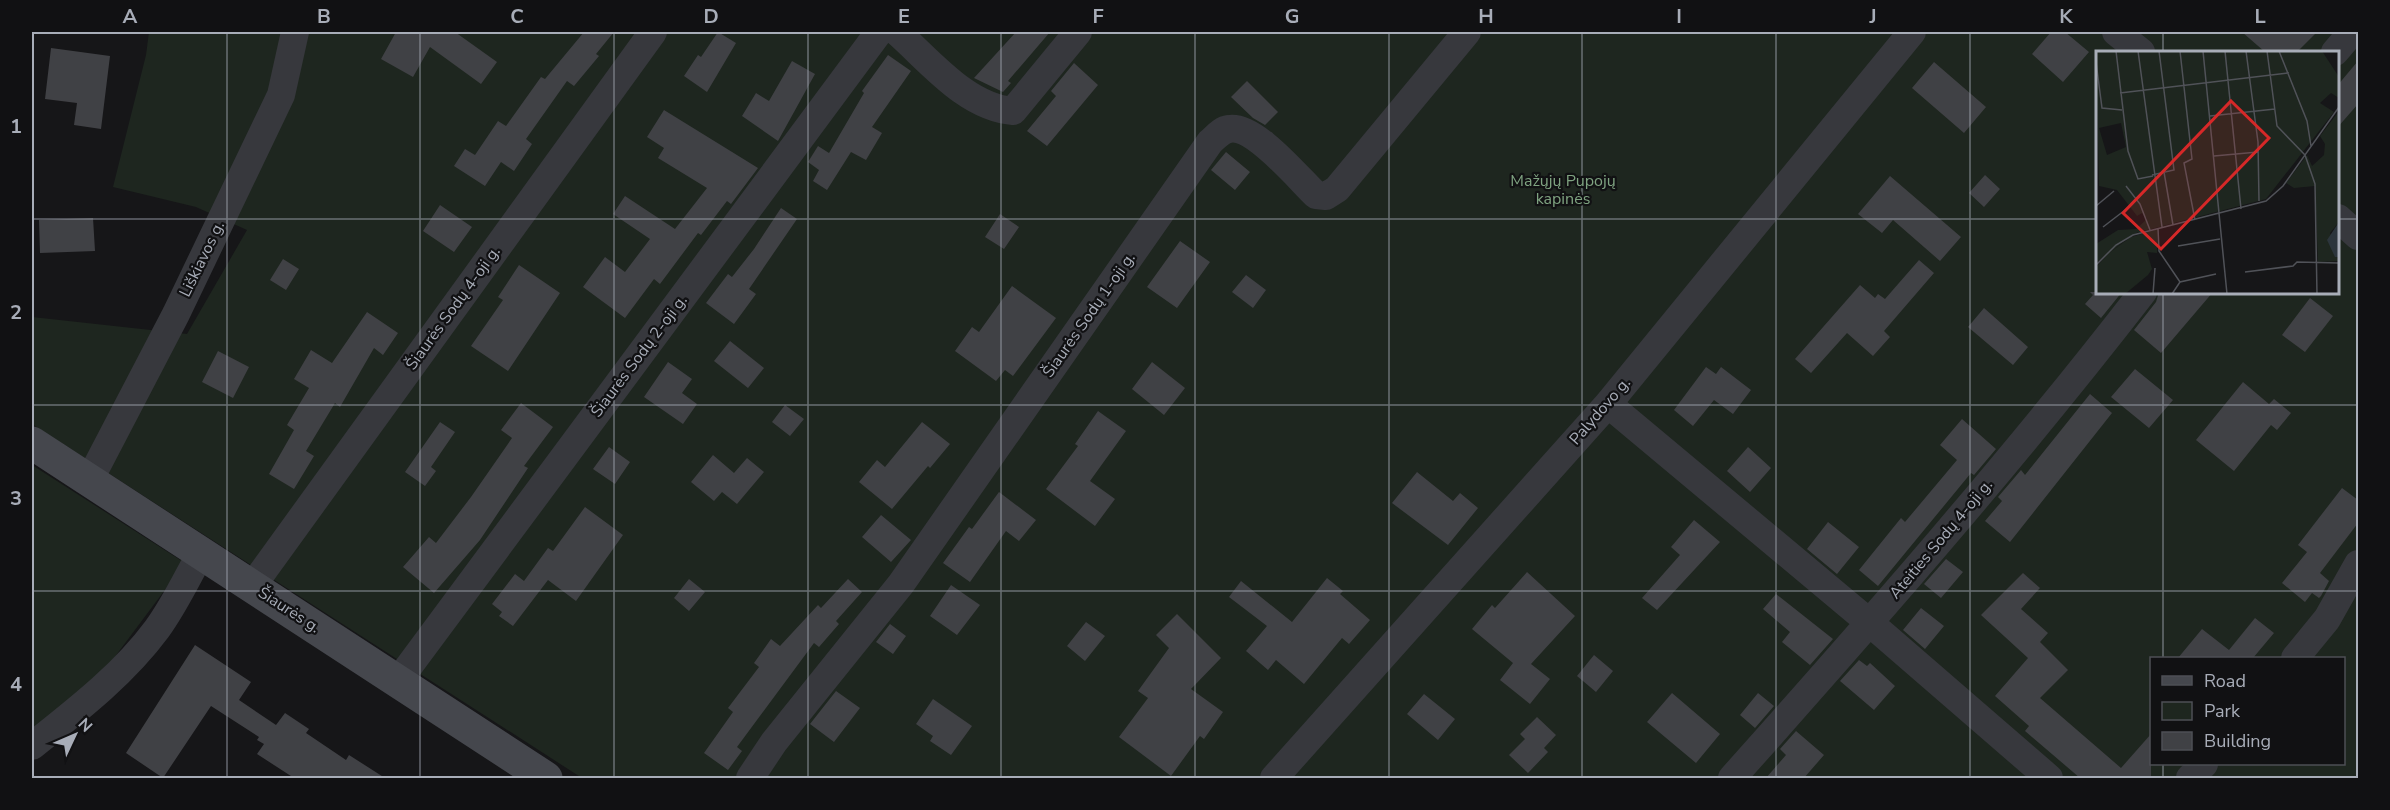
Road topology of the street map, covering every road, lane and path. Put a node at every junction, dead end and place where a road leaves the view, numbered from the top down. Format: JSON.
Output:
{"nodes":[{"id":1,"x":296,"y":32,"type":"edge"},
{"id":2,"x":653,"y":32,"type":"edge"},
{"id":3,"x":879,"y":32,"type":"edge"},
{"id":4,"x":897,"y":32,"type":"edge"},
{"id":5,"x":1078,"y":32,"type":"edge"},
{"id":6,"x":1467,"y":32,"type":"edge"},
{"id":7,"x":1912,"y":32,"type":"edge"},
{"id":8,"x":2116,"y":32,"type":"edge"},
{"id":9,"x":2352,"y":32,"type":"edge"},
{"id":10,"x":2140,"y":51,"type":"edge"},
{"id":11,"x":2336,"y":51,"type":"edge"},
{"id":12,"x":2339,"y":220,"type":"edge"},
{"id":13,"x":2358,"y":236,"type":"edge"},
{"id":14,"x":2141,"y":294,"type":"edge"},
{"id":15,"x":1608,"y":404,"type":"junction"},
{"id":16,"x":32,"y":443,"type":"edge"},
{"id":17,"x":90,"y":479,"type":"junction"},
{"id":18,"x":201,"y":553,"type":"junction"},
{"id":19,"x":2358,"y":564,"type":"edge"},
{"id":20,"x":252,"y":585,"type":"junction"},
{"id":21,"x":1870,"y":623,"type":"junction"},
{"id":22,"x":2296,"y":657,"type":"edge"},
{"id":23,"x":398,"y":681,"type":"junction"},
{"id":24,"x":32,"y":746,"type":"edge"},
{"id":25,"x":2203,"y":765,"type":"edge"},
{"id":26,"x":546,"y":778,"type":"edge"},
{"id":27,"x":750,"y":778,"type":"edge"},
{"id":28,"x":1274,"y":778,"type":"edge"},
{"id":29,"x":1732,"y":778,"type":"edge"},
{"id":30,"x":2049,"y":778,"type":"edge"},
{"id":31,"x":2190,"y":778,"type":"edge"}],
"edges":[{"from":1,"to":17,"type":"street","name":"Liškiavos g."},
{"from":2,"to":20,"type":"street","name":"Šiaurės Sodų 4-oji g."},
{"from":3,"to":23,"type":"street","name":"Šiaurės Sodų 2-oji g."},
{"from":4,"to":5,"type":"street"},
{"from":6,"to":27,"type":"street","name":"Šiaurės Sodų 1-oji g."},
{"from":7,"to":15,"type":"street","name":"Palydovo g."},
{"from":8,"to":10,"type":"street"},
{"from":9,"to":11,"type":"street"},
{"from":12,"to":13,"type":"street"},
{"from":14,"to":21,"type":"street","name":"Ateities Sodų 4-oji g."},
{"from":15,"to":21,"type":"street"},
{"from":15,"to":28,"type":"street","name":"Palydovo g."},
{"from":16,"to":17,"type":"main road","name":"Šiaurės g."},
{"from":17,"to":18,"type":"main road","name":"Šiaurės g."},
{"from":18,"to":20,"type":"main road","name":"Šiaurės g."},
{"from":18,"to":24,"type":"street"},
{"from":19,"to":22,"type":"street"},
{"from":20,"to":23,"type":"main road","name":"Šiaurės g."},
{"from":21,"to":29,"type":"street","name":"Ateities Sodų 4-oji g."},
{"from":21,"to":30,"type":"street"},
{"from":23,"to":26,"type":"main road","name":"Šiaurės g."},
{"from":25,"to":31,"type":"street"}]}
